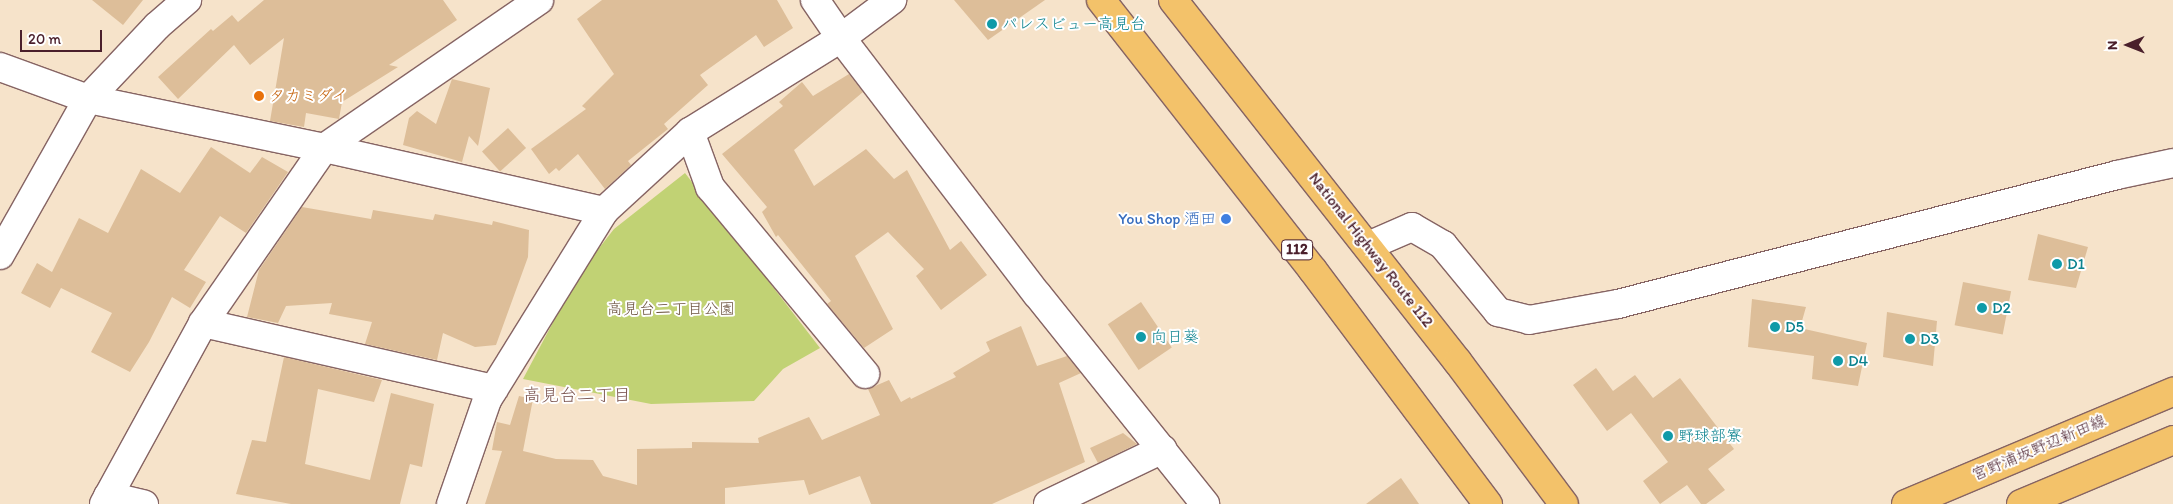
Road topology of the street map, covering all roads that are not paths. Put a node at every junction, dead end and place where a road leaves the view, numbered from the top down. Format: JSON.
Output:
{"nodes":[{"id":1,"x":186,"y":0,"type":"edge"},
{"id":2,"x":539,"y":0,"type":"edge"},
{"id":3,"x":815,"y":0,"type":"edge"},
{"id":4,"x":892,"y":0,"type":"edge"},
{"id":5,"x":1101,"y":0,"type":"edge"},
{"id":6,"x":1173,"y":0,"type":"edge"},
{"id":7,"x":841,"y":38,"type":"junction"},
{"id":8,"x":0,"y":67,"type":"edge"},
{"id":9,"x":88,"y":99,"type":"junction"},
{"id":10,"x":690,"y":132,"type":"junction"},
{"id":11,"x":324,"y":148,"type":"junction"},
{"id":12,"x":2173,"y":163,"type":"edge"},
{"id":13,"x":604,"y":211,"type":"junction"},
{"id":14,"x":1368,"y":246,"type":"junction"},
{"id":15,"x":0,"y":255,"type":"edge"},
{"id":16,"x":203,"y":323,"type":"junction"},
{"id":17,"x":864,"y":374,"type":"dead end"},
{"id":18,"x":494,"y":389,"type":"junction"},
{"id":19,"x":2173,"y":392,"type":"edge"},
{"id":20,"x":2173,"y":440,"type":"edge"},
{"id":21,"x":1164,"y":449,"type":"junction"},
{"id":22,"x":106,"y":500,"type":"edge"},
{"id":23,"x":144,"y":504,"type":"edge"},
{"id":24,"x":451,"y":504,"type":"edge"},
{"id":25,"x":1048,"y":504,"type":"edge"},
{"id":26,"x":1205,"y":504,"type":"edge"},
{"id":27,"x":1488,"y":504,"type":"edge"},
{"id":28,"x":1564,"y":504,"type":"edge"},
{"id":29,"x":1906,"y":504,"type":"edge"},
{"id":30,"x":2021,"y":504,"type":"edge"}],
"edges":[{"from":1,"to":9,"type":"street"},
{"from":2,"to":11,"type":"street"},
{"from":3,"to":7,"type":"street"},
{"from":4,"to":7,"type":"street"},
{"from":5,"to":27,"type":"main road","number":"112"},
{"from":6,"to":14,"type":"main road","name":"National Highway Route 112"},
{"from":7,"to":10,"type":"street"},
{"from":7,"to":21,"type":"street"},
{"from":8,"to":9,"type":"street"},
{"from":9,"to":11,"type":"street"},
{"from":9,"to":15,"type":"street"},
{"from":10,"to":13,"type":"street"},
{"from":10,"to":17,"type":"street"},
{"from":11,"to":13,"type":"street"},
{"from":11,"to":16,"type":"street"},
{"from":12,"to":14,"type":"street"},
{"from":13,"to":18,"type":"street"},
{"from":14,"to":28,"type":"main road","name":"National Highway Route 112"},
{"from":16,"to":18,"type":"street"},
{"from":16,"to":22,"type":"street"},
{"from":18,"to":24,"type":"street"},
{"from":19,"to":29,"type":"main road","name":"宮野浦坂野辺新田線"},
{"from":20,"to":30,"type":"main road"},
{"from":21,"to":25,"type":"street"},
{"from":21,"to":26,"type":"street"},
{"from":22,"to":23,"type":"street"}]}
